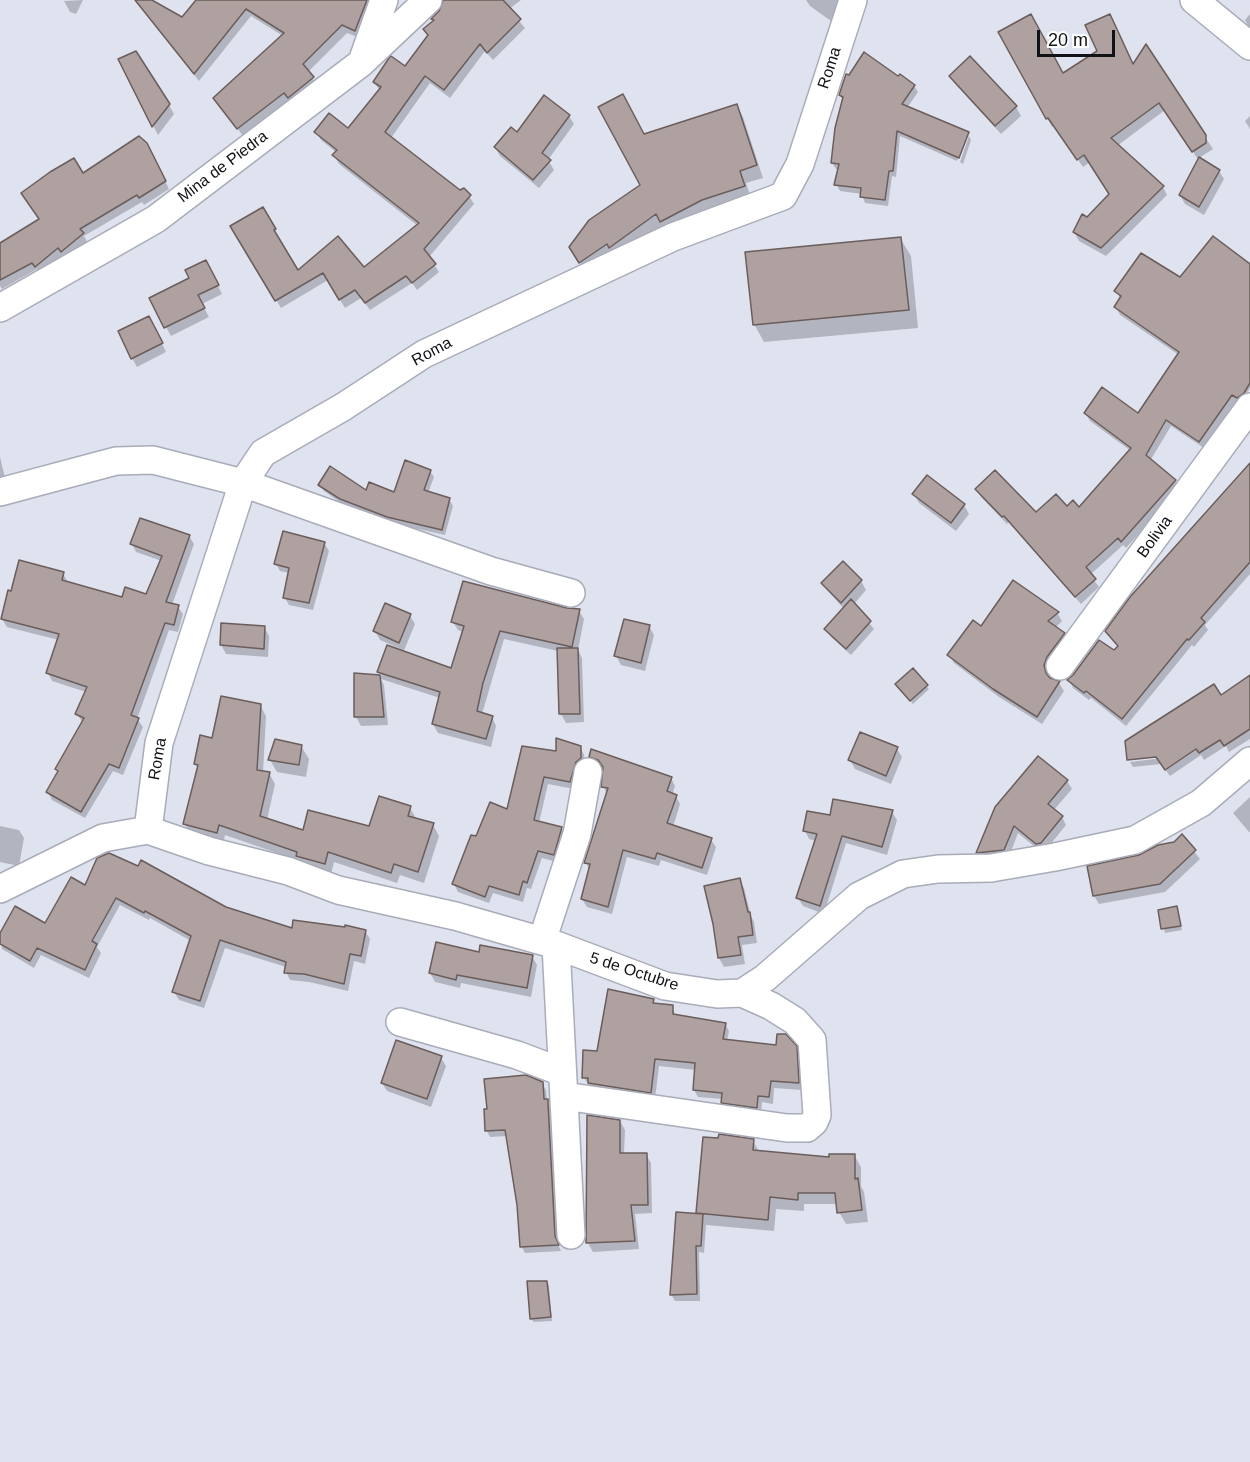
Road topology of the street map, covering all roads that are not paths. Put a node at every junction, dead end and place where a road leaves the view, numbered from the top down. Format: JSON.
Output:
{"nodes":[{"id":1,"x":384,"y":0,"type":"edge"},
{"id":2,"x":428,"y":0,"type":"edge"},
{"id":3,"x":853,"y":0,"type":"edge"},
{"id":4,"x":1194,"y":0,"type":"edge"},
{"id":5,"x":1250,"y":46,"type":"edge"},
{"id":6,"x":361,"y":63,"type":"junction"},
{"id":7,"x":0,"y":308,"type":"edge"},
{"id":8,"x":1250,"y":407,"type":"edge"},
{"id":9,"x":243,"y":483,"type":"junction"},
{"id":10,"x":0,"y":492,"type":"edge"},
{"id":11,"x":571,"y":593,"type":"dead end"},
{"id":12,"x":1060,"y":666,"type":"dead end"},
{"id":13,"x":1250,"y":761,"type":"edge"},
{"id":14,"x":588,"y":772,"type":"dead end"},
{"id":15,"x":148,"y":830,"type":"junction"},
{"id":16,"x":0,"y":889,"type":"edge"},
{"id":17,"x":549,"y":943,"type":"junction"},
{"id":18,"x":742,"y":993,"type":"junction"},
{"id":19,"x":400,"y":1022,"type":"dead end"},
{"id":20,"x":563,"y":1084,"type":"junction"},
{"id":21,"x":571,"y":1235,"type":"dead end"}],
"edges":[{"from":1,"to":6,"type":"street"},
{"from":2,"to":6,"type":"street","name":"Mina de Piedra"},
{"from":3,"to":9,"type":"street","name":"Roma"},
{"from":4,"to":5,"type":"street"},
{"from":6,"to":7,"type":"street","name":"Mina de Piedra"},
{"from":8,"to":12,"type":"street","name":"Bolivia"},
{"from":9,"to":10,"type":"street"},
{"from":9,"to":11,"type":"street"},
{"from":9,"to":15,"type":"street","name":"Roma"},
{"from":13,"to":18,"type":"street"},
{"from":14,"to":17,"type":"street"},
{"from":15,"to":16,"type":"street"},
{"from":15,"to":17,"type":"street","name":"5 de Octubre"},
{"from":17,"to":18,"type":"street","name":"5 de Octubre"},
{"from":17,"to":20,"type":"street"},
{"from":18,"to":20,"type":"street"},
{"from":19,"to":20,"type":"street"},
{"from":20,"to":21,"type":"street"}]}
